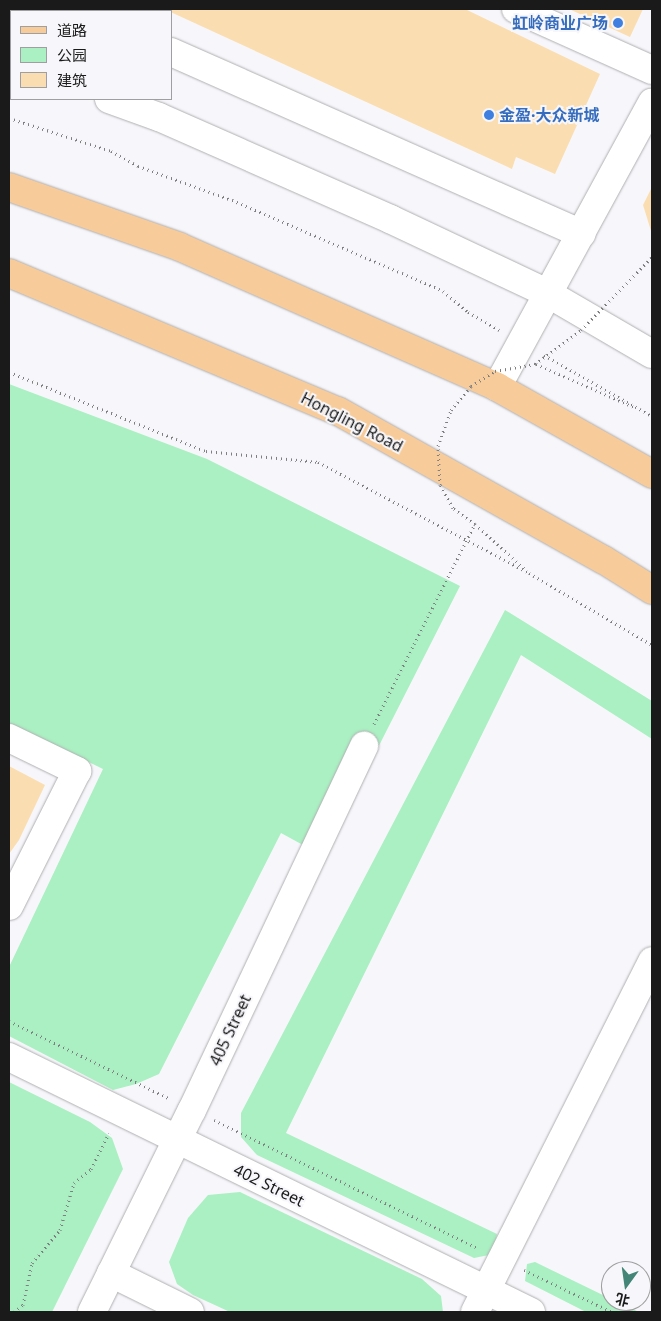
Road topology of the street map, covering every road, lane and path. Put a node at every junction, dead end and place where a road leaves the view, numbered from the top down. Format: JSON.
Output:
{"nodes":[{"id":1,"x":516,"y":9,"type":"edge"},
{"id":2,"x":172,"y":52,"type":"edge"},
{"id":3,"x":652,"y":70,"type":"edge"},
{"id":4,"x":112,"y":100,"type":"edge"},
{"id":5,"x":652,"y":103,"type":"edge"},
{"id":6,"x":9,"y":118,"type":"edge"},
{"id":7,"x":9,"y":187,"type":"edge"},
{"id":8,"x":582,"y":234,"type":"junction"},
{"id":9,"x":652,"y":257,"type":"edge"},
{"id":10,"x":9,"y":273,"type":"edge"},
{"id":11,"x":547,"y":293,"type":"junction"},
{"id":12,"x":528,"y":353,"type":"junction"},
{"id":13,"x":652,"y":354,"type":"edge"},
{"id":14,"x":9,"y":372,"type":"edge"},
{"id":15,"x":497,"y":387,"type":"junction"},
{"id":16,"x":652,"y":416,"type":"edge"},
{"id":17,"x":652,"y":474,"type":"edge"},
{"id":18,"x":474,"y":524,"type":"junction"},
{"id":19,"x":529,"y":573,"type":"junction"},
{"id":20,"x":652,"y":590,"type":"edge"},
{"id":21,"x":652,"y":645,"type":"edge"},
{"id":22,"x":9,"y":738,"type":"edge"},
{"id":23,"x":364,"y":746,"type":"joint"},
{"id":24,"x":9,"y":906,"type":"edge"},
{"id":25,"x":652,"y":961,"type":"edge"},
{"id":26,"x":9,"y":1021,"type":"edge"},
{"id":27,"x":9,"y":1057,"type":"edge"},
{"id":28,"x":192,"y":1110,"type":"junction"},
{"id":29,"x":120,"y":1112,"type":"junction"},
{"id":30,"x":177,"y":1140,"type":"junction"},
{"id":31,"x":501,"y":1259,"type":"junction"},
{"id":32,"x":111,"y":1273,"type":"junction"},
{"id":33,"x":480,"y":1301,"type":"edge"},
{"id":34,"x":14,"y":1312,"type":"edge"},
{"id":35,"x":92,"y":1312,"type":"edge"},
{"id":36,"x":190,"y":1312,"type":"edge"},
{"id":37,"x":531,"y":1312,"type":"edge"},
{"id":38,"x":612,"y":1312,"type":"edge"}],
"edges":[{"from":1,"to":3,"type":"street"},
{"from":2,"to":8,"type":"street"},
{"from":4,"to":11,"type":"street"},
{"from":5,"to":8,"type":"street"},
{"from":6,"to":12,"type":"path"},
{"from":7,"to":15,"type":"main road"},
{"from":8,"to":11,"type":"street"},
{"from":9,"to":12,"type":"path","bridge":true},
{"from":10,"to":20,"type":"main road","name":"Hongling Road"},
{"from":11,"to":12,"type":"street"},
{"from":11,"to":13,"type":"street"},
{"from":12,"to":15,"type":"street"},
{"from":12,"to":16,"type":"path"},
{"from":12,"to":16,"type":"path"},
{"from":12,"to":18,"type":"path","bridge":true},
{"from":14,"to":19,"type":"path"},
{"from":15,"to":17,"type":"main road"},
{"from":18,"to":19,"type":"path"},
{"from":18,"to":23,"type":"path","bridge":true},
{"from":19,"to":21,"type":"path"},
{"from":22,"to":24,"type":"street"},
{"from":23,"to":28,"type":"street","name":"405 Street"},
{"from":25,"to":31,"type":"street"},
{"from":26,"to":28,"type":"path"},
{"from":27,"to":29,"type":"street","name":"402 Street"},
{"from":28,"to":30,"type":"street","name":"405 Street"},
{"from":28,"to":31,"type":"path"},
{"from":29,"to":30,"type":"street","name":"402 Street"},
{"from":29,"to":34,"type":"path"},
{"from":30,"to":32,"type":"street","name":"405 Street"},
{"from":30,"to":33,"type":"street","name":"402 Street"},
{"from":31,"to":33,"type":"street"},
{"from":31,"to":38,"type":"path"},
{"from":32,"to":35,"type":"street","name":"405 Street"},
{"from":32,"to":36,"type":"street"},
{"from":33,"to":37,"type":"street","name":"402 Street"}]}
